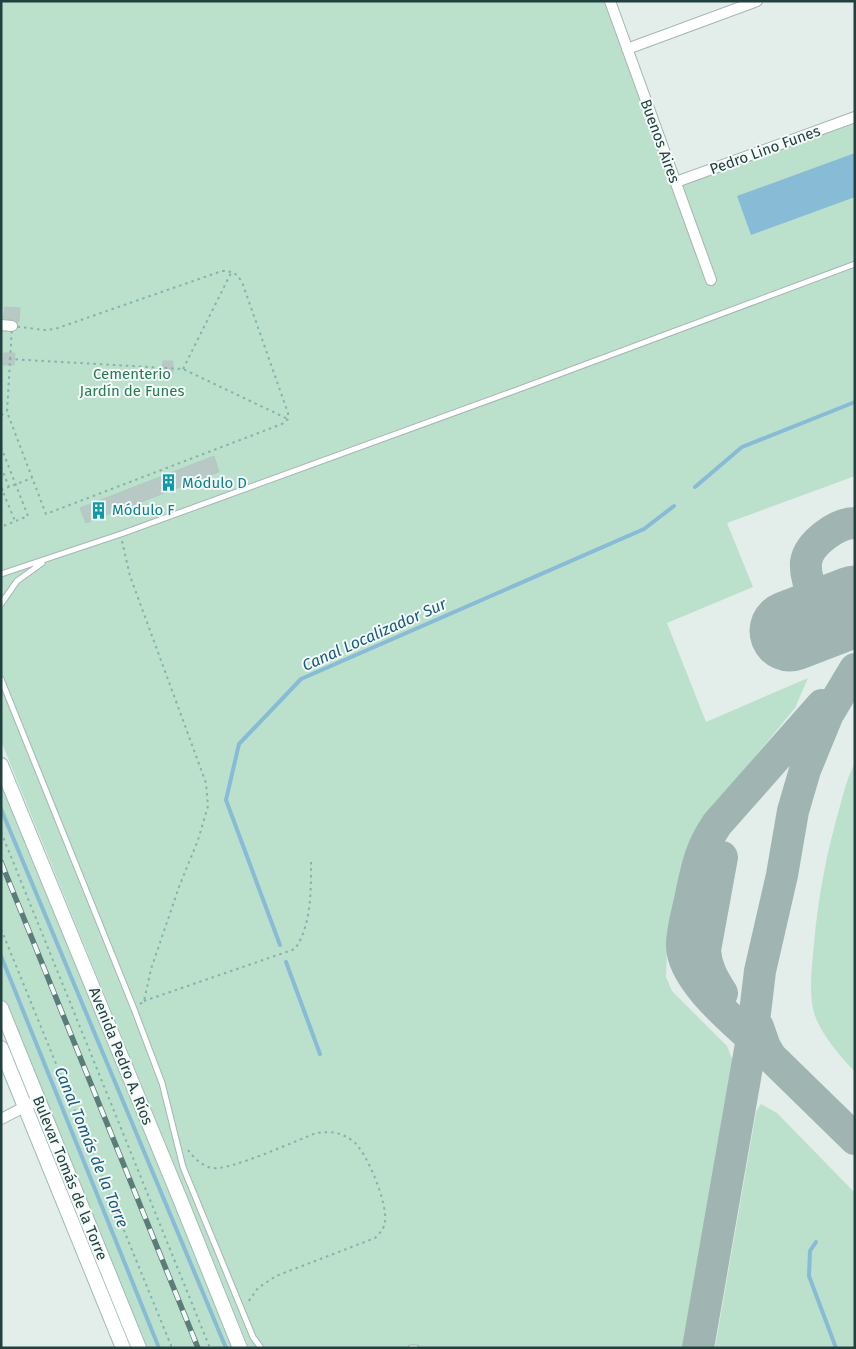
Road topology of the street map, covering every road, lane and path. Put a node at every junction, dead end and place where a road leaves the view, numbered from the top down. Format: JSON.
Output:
{"nodes":[{"id":1,"x":610,"y":1,"type":"edge"},
{"id":2,"x":757,"y":1,"type":"edge"},
{"id":3,"x":627,"y":49,"type":"junction"},
{"id":4,"x":855,"y":117,"type":"edge"},
{"id":5,"x":676,"y":182,"type":"junction"},
{"id":6,"x":855,"y":264,"type":"edge"},
{"id":7,"x":232,"y":271,"type":"junction"},
{"id":8,"x":711,"y":280,"type":"dead end"},
{"id":9,"x":7,"y":325,"type":"edge"},
{"id":10,"x":9,"y":359,"type":"junction"},
{"id":11,"x":183,"y":369,"type":"junction"},
{"id":12,"x":7,"y":412,"type":"junction"},
{"id":13,"x":1,"y":415,"type":"edge"},
{"id":14,"x":288,"y":419,"type":"junction"},
{"id":15,"x":1,"y":447,"type":"edge"},
{"id":16,"x":1,"y":467,"type":"edge"},
{"id":17,"x":32,"y":478,"type":"junction"},
{"id":18,"x":16,"y":484,"type":"junction"},
{"id":19,"x":9,"y":487,"type":"junction"},
{"id":20,"x":2,"y":489,"type":"edge"},
{"id":21,"x":15,"y":521,"type":"junction"},
{"id":22,"x":1,"y":526,"type":"edge"},
{"id":23,"x":121,"y":534,"type":"junction"},
{"id":24,"x":47,"y":560,"type":"junction"},
{"id":25,"x":1,"y":574,"type":"edge"},
{"id":26,"x":1,"y":604,"type":"edge"},
{"id":27,"x":1,"y":679,"type":"edge"},
{"id":28,"x":1,"y":765,"type":"edge"},
{"id":29,"x":1,"y":832,"type":"edge"},
{"id":30,"x":311,"y":859,"type":"dead end"},
{"id":31,"x":1,"y":929,"type":"edge"},
{"id":32,"x":144,"y":1001,"type":"junction"},
{"id":33,"x":1,"y":1008,"type":"edge"},
{"id":34,"x":134,"y":1009,"type":"junction"},
{"id":35,"x":1,"y":1048,"type":"edge"},
{"id":36,"x":38,"y":1100,"type":"junction"},
{"id":37,"x":25,"y":1106,"type":"junction"},
{"id":38,"x":1,"y":1119,"type":"edge"},
{"id":39,"x":185,"y":1143,"type":"dead end"},
{"id":40,"x":244,"y":1316,"type":"junction"},
{"id":41,"x":137,"y":1342,"type":"edge"},
{"id":42,"x":119,"y":1346,"type":"edge"},
{"id":43,"x":172,"y":1348,"type":"edge"},
{"id":44,"x":210,"y":1348,"type":"edge"},
{"id":45,"x":240,"y":1348,"type":"edge"},
{"id":46,"x":261,"y":1348,"type":"edge"},
{"id":47,"x":411,"y":1348,"type":"edge"},
{"id":48,"x":416,"y":1348,"type":"edge"}],
"edges":[{"from":1,"to":3,"type":"street","name":"Buenos Aires"},
{"from":2,"to":3,"type":"street"},
{"from":3,"to":5,"type":"street","name":"Buenos Aires"},
{"from":4,"to":5,"type":"street","name":"Pedro Lino Funes"},
{"from":5,"to":8,"type":"street","name":"Buenos Aires"},
{"from":6,"to":23,"type":"lane"},
{"from":7,"to":9,"type":"path"},
{"from":7,"to":11,"type":"path"},
{"from":7,"to":14,"type":"path"},
{"from":9,"to":10,"type":"path"},
{"from":10,"to":11,"type":"path"},
{"from":10,"to":12,"type":"path"},
{"from":11,"to":14,"type":"path"},
{"from":12,"to":13,"type":"path"},
{"from":12,"to":17,"type":"path"},
{"from":14,"to":17,"type":"path"},
{"from":15,"to":18,"type":"path"},
{"from":16,"to":19,"type":"path"},
{"from":17,"to":18,"type":"path"},
{"from":18,"to":19,"type":"path"},
{"from":18,"to":21,"type":"path"},
{"from":19,"to":20,"type":"path"},
{"from":20,"to":21,"type":"path"},
{"from":21,"to":22,"type":"path"},
{"from":23,"to":24,"type":"lane"},
{"from":23,"to":32,"type":"path"},
{"from":24,"to":25,"type":"lane"},
{"from":24,"to":26,"type":"lane"},
{"from":27,"to":34,"type":"lane"},
{"from":28,"to":45,"type":"street","name":"Avenida Pedro A. Ríos"},
{"from":29,"to":44,"type":"path"},
{"from":30,"to":32,"type":"path"},
{"from":31,"to":43,"type":"path"},
{"from":32,"to":34,"type":"path"},
{"from":33,"to":36,"type":"street","name":"Bulevar Tomás de la Torre"},
{"from":34,"to":40,"type":"lane"},
{"from":35,"to":37,"type":"street","name":"Bulevar Tomás de la Torre"},
{"from":36,"to":37,"type":"street"},
{"from":36,"to":41,"type":"street","name":"Bulevar Tomás de la Torre"},
{"from":37,"to":38,"type":"street"},
{"from":37,"to":42,"type":"street","name":"Bulevar Tomás de la Torre"},
{"from":39,"to":40,"type":"path"},
{"from":40,"to":46,"type":"lane"},
{"from":41,"to":42,"type":"street"},
{"from":47,"to":48,"type":"lane"}]}
